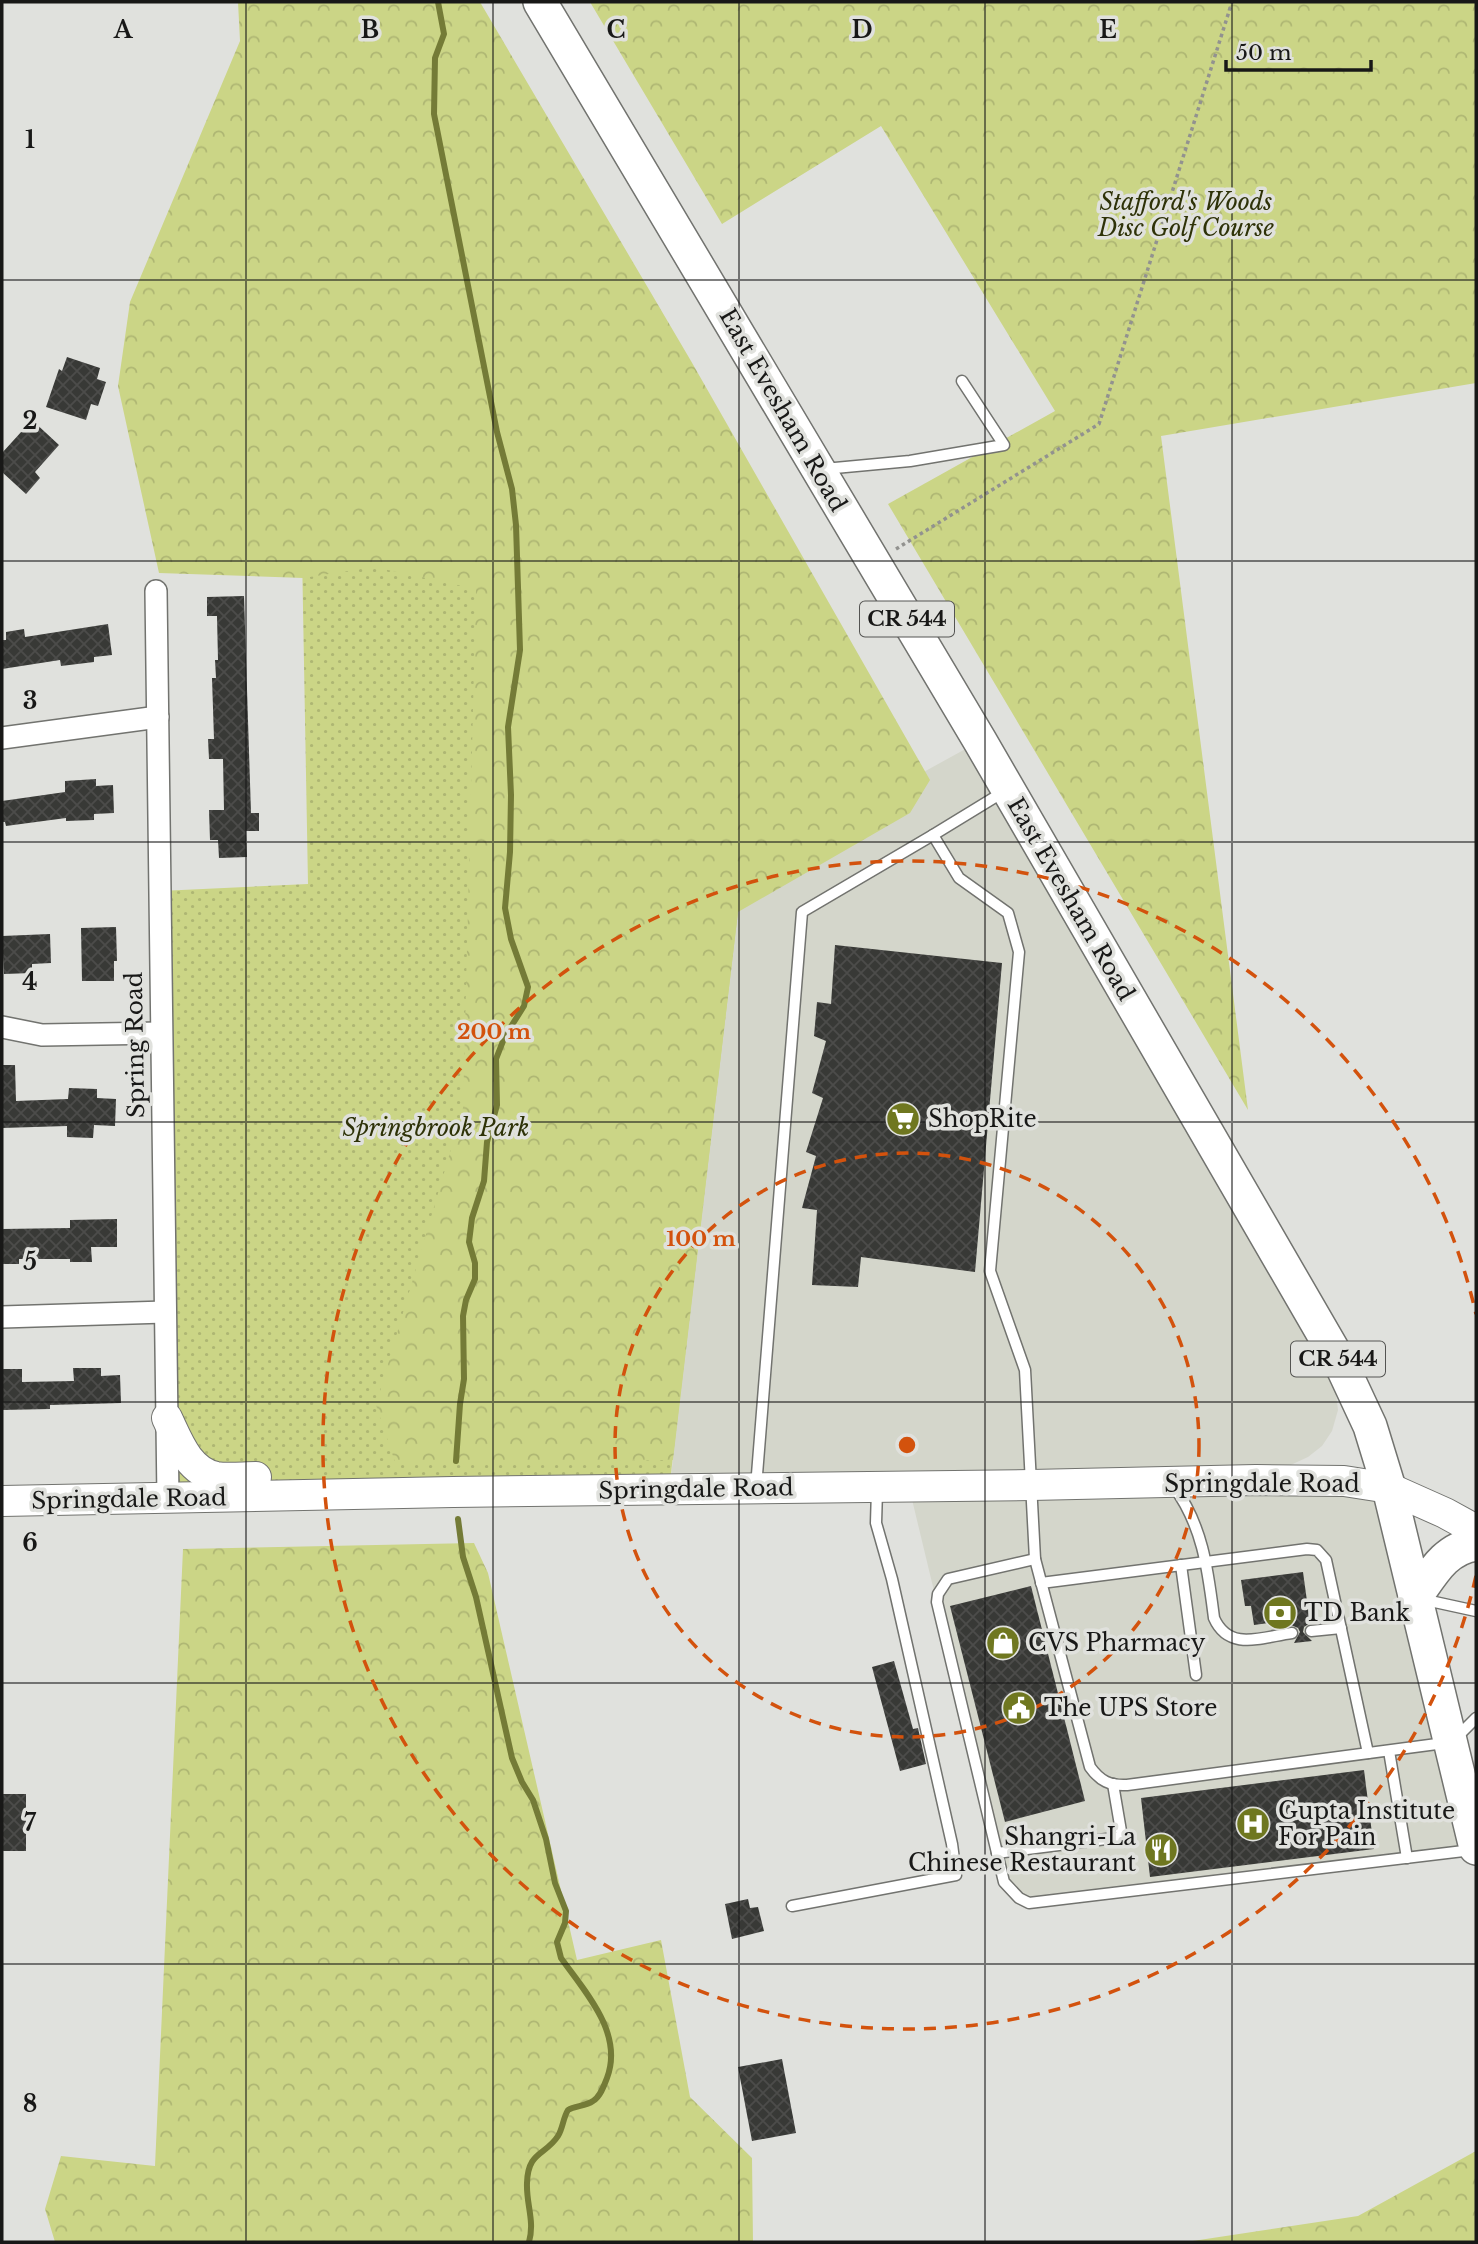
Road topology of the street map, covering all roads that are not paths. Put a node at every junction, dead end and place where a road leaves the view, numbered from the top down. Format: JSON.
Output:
{"nodes":[{"id":1,"x":540,"y":2,"type":"edge"},
{"id":2,"x":962,"y":381,"type":"dead end"},
{"id":3,"x":817,"y":470,"type":"junction"},
{"id":4,"x":156,"y":591,"type":"dead end"},
{"id":5,"x":158,"y":717,"type":"junction"},
{"id":6,"x":2,"y":738,"type":"edge"},
{"id":7,"x":1007,"y":790,"type":"junction"},
{"id":8,"x":933,"y":835,"type":"junction"},
{"id":9,"x":2,"y":1027,"type":"edge"},
{"id":10,"x":161,"y":1033,"type":"junction"},
{"id":11,"x":165,"y":1312,"type":"junction"},
{"id":12,"x":2,"y":1317,"type":"edge"},
{"id":13,"x":167,"y":1418,"type":"junction"},
{"id":14,"x":1171,"y":1483,"type":"junction"},
{"id":15,"x":1031,"y":1485,"type":"junction"},
{"id":16,"x":877,"y":1487,"type":"junction"},
{"id":17,"x":1389,"y":1488,"type":"junction"},
{"id":18,"x":756,"y":1489,"type":"junction"},
{"id":19,"x":396,"y":1493,"type":"junction"},
{"id":20,"x":168,"y":1499,"type":"junction"},
{"id":21,"x":2,"y":1501,"type":"edge"},
{"id":22,"x":1476,"y":1530,"type":"edge"},
{"id":23,"x":1476,"y":1544,"type":"edge"},
{"id":24,"x":1035,"y":1559,"type":"junction"},
{"id":25,"x":1206,"y":1562,"type":"junction"},
{"id":26,"x":1181,"y":1565,"type":"junction"},
{"id":27,"x":1041,"y":1583,"type":"junction"},
{"id":28,"x":1415,"y":1598,"type":"junction"},
{"id":29,"x":1476,"y":1611,"type":"edge"},
{"id":30,"x":1340,"y":1628,"type":"junction"},
{"id":31,"x":1311,"y":1631,"type":"dead end"},
{"id":32,"x":1292,"y":1633,"type":"dead end"},
{"id":33,"x":1196,"y":1675,"type":"dead end"},
{"id":34,"x":1476,"y":1718,"type":"edge"},
{"id":35,"x":1452,"y":1742,"type":"junction"},
{"id":36,"x":1389,"y":1751,"type":"junction"},
{"id":37,"x":1368,"y":1753,"type":"junction"},
{"id":38,"x":1112,"y":1784,"type":"junction"},
{"id":39,"x":1475,"y":1835,"type":"edge"},
{"id":40,"x":997,"y":1853,"type":"junction"},
{"id":41,"x":1407,"y":1858,"type":"junction"},
{"id":42,"x":792,"y":1906,"type":"dead end"}],
"edges":[{"from":1,"to":3,"type":"main road","name":"East Evesham Road","number":"CR 544"},
{"from":2,"to":3,"type":"lane"},
{"from":3,"to":7,"type":"main road","name":"East Evesham Road","number":"CR 544"},
{"from":4,"to":5,"type":"street","name":"Spring Road"},
{"from":5,"to":6,"type":"street"},
{"from":5,"to":10,"type":"street","name":"Spring Road"},
{"from":7,"to":8,"type":"lane"},
{"from":7,"to":17,"type":"main road","name":"East Evesham Road","number":"CR 544"},
{"from":8,"to":15,"type":"lane"},
{"from":8,"to":18,"type":"lane"},
{"from":9,"to":10,"type":"street"},
{"from":10,"to":11,"type":"street","name":"Spring Road"},
{"from":11,"to":12,"type":"street"},
{"from":11,"to":13,"type":"street","name":"Spring Road"},
{"from":13,"to":19,"type":"main road"},
{"from":13,"to":20,"type":"street","name":"Spring Road"},
{"from":14,"to":15,"type":"main road","name":"Springdale Road"},
{"from":14,"to":17,"type":"main road","name":"Springdale Road"},
{"from":14,"to":25,"type":"lane"},
{"from":15,"to":16,"type":"main road","name":"Springdale Road"},
{"from":15,"to":24,"type":"lane"},
{"from":16,"to":18,"type":"main road","name":"Springdale Road"},
{"from":16,"to":42,"type":"lane"},
{"from":17,"to":22,"type":"main road","name":"Springdale Road"},
{"from":17,"to":28,"type":"main road","name":"East Evesham Road","number":"CR 544"},
{"from":18,"to":19,"type":"main road","name":"Springdale Road"},
{"from":19,"to":20,"type":"main road","name":"Springdale Road"},
{"from":20,"to":21,"type":"main road","name":"Springdale Road"},
{"from":23,"to":28,"type":"main road"},
{"from":24,"to":27,"type":"lane"},
{"from":24,"to":40,"type":"lane"},
{"from":25,"to":26,"type":"lane"},
{"from":25,"to":30,"type":"lane"},
{"from":25,"to":32,"type":"lane"},
{"from":26,"to":27,"type":"lane"},
{"from":26,"to":33,"type":"lane"},
{"from":27,"to":38,"type":"lane"},
{"from":28,"to":29,"type":"lane"},
{"from":28,"to":35,"type":"main road","name":"East Evesham Road","number":"CR 544"},
{"from":30,"to":31,"type":"lane"},
{"from":30,"to":37,"type":"lane"},
{"from":34,"to":35,"type":"lane"},
{"from":35,"to":36,"type":"lane"},
{"from":35,"to":39,"type":"main road","name":"East Evesham Road","number":"CR 544"},
{"from":36,"to":37,"type":"lane"},
{"from":36,"to":41,"type":"lane"},
{"from":37,"to":38,"type":"lane"},
{"from":38,"to":40,"type":"lane"},
{"from":39,"to":41,"type":"lane"},
{"from":40,"to":41,"type":"lane"}]}
